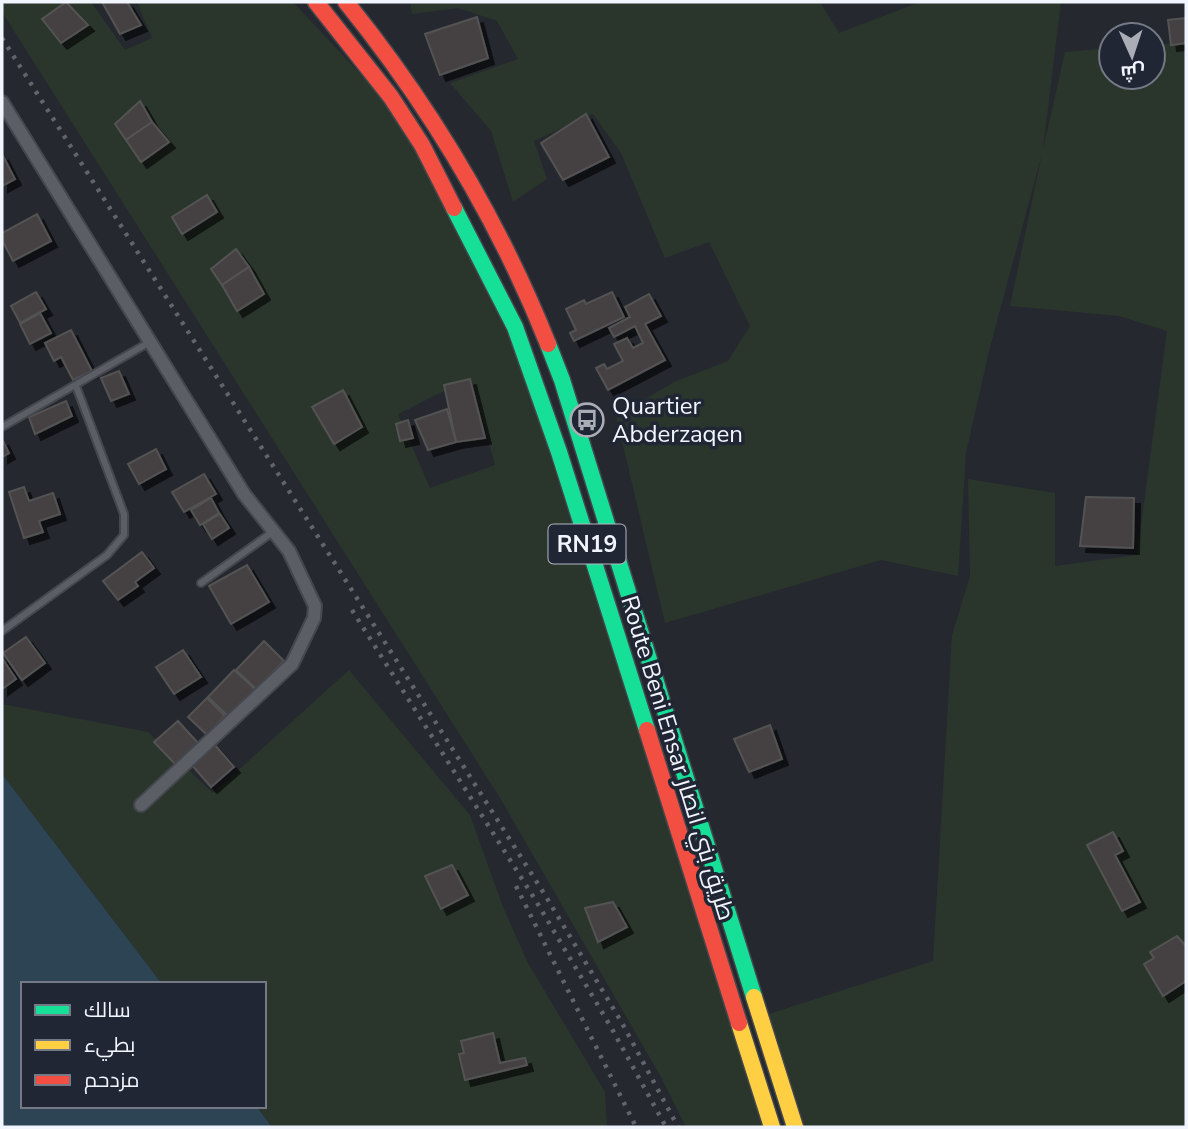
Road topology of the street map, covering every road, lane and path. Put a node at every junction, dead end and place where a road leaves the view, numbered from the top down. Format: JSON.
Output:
{"nodes":[{"id":1,"x":316,"y":2,"type":"edge"},
{"id":2,"x":346,"y":2,"type":"edge"},
{"id":3,"x":2,"y":102,"type":"edge"},
{"id":4,"x":148,"y":343,"type":"junction"},
{"id":5,"x":76,"y":386,"type":"junction"},
{"id":6,"x":2,"y":427,"type":"edge"},
{"id":7,"x":274,"y":531,"type":"junction"},
{"id":8,"x":201,"y":583,"type":"dead end"},
{"id":9,"x":2,"y":631,"type":"edge"},
{"id":10,"x":142,"y":805,"type":"dead end"},
{"id":11,"x":772,"y":1127,"type":"edge"},
{"id":12,"x":795,"y":1127,"type":"edge"}],
"edges":[{"from":1,"to":11,"type":"highway","name":"Route Beni Ensar طريق بني انصار","number":"RN19"},
{"from":2,"to":12,"type":"highway","name":"Route Beni Ensar طريق بني انصار","number":"RN19"},
{"from":3,"to":4,"type":"street"},
{"from":4,"to":5,"type":"lane"},
{"from":4,"to":7,"type":"street"},
{"from":5,"to":6,"type":"lane"},
{"from":5,"to":9,"type":"lane"},
{"from":7,"to":8,"type":"lane"},
{"from":7,"to":10,"type":"street"}]}
